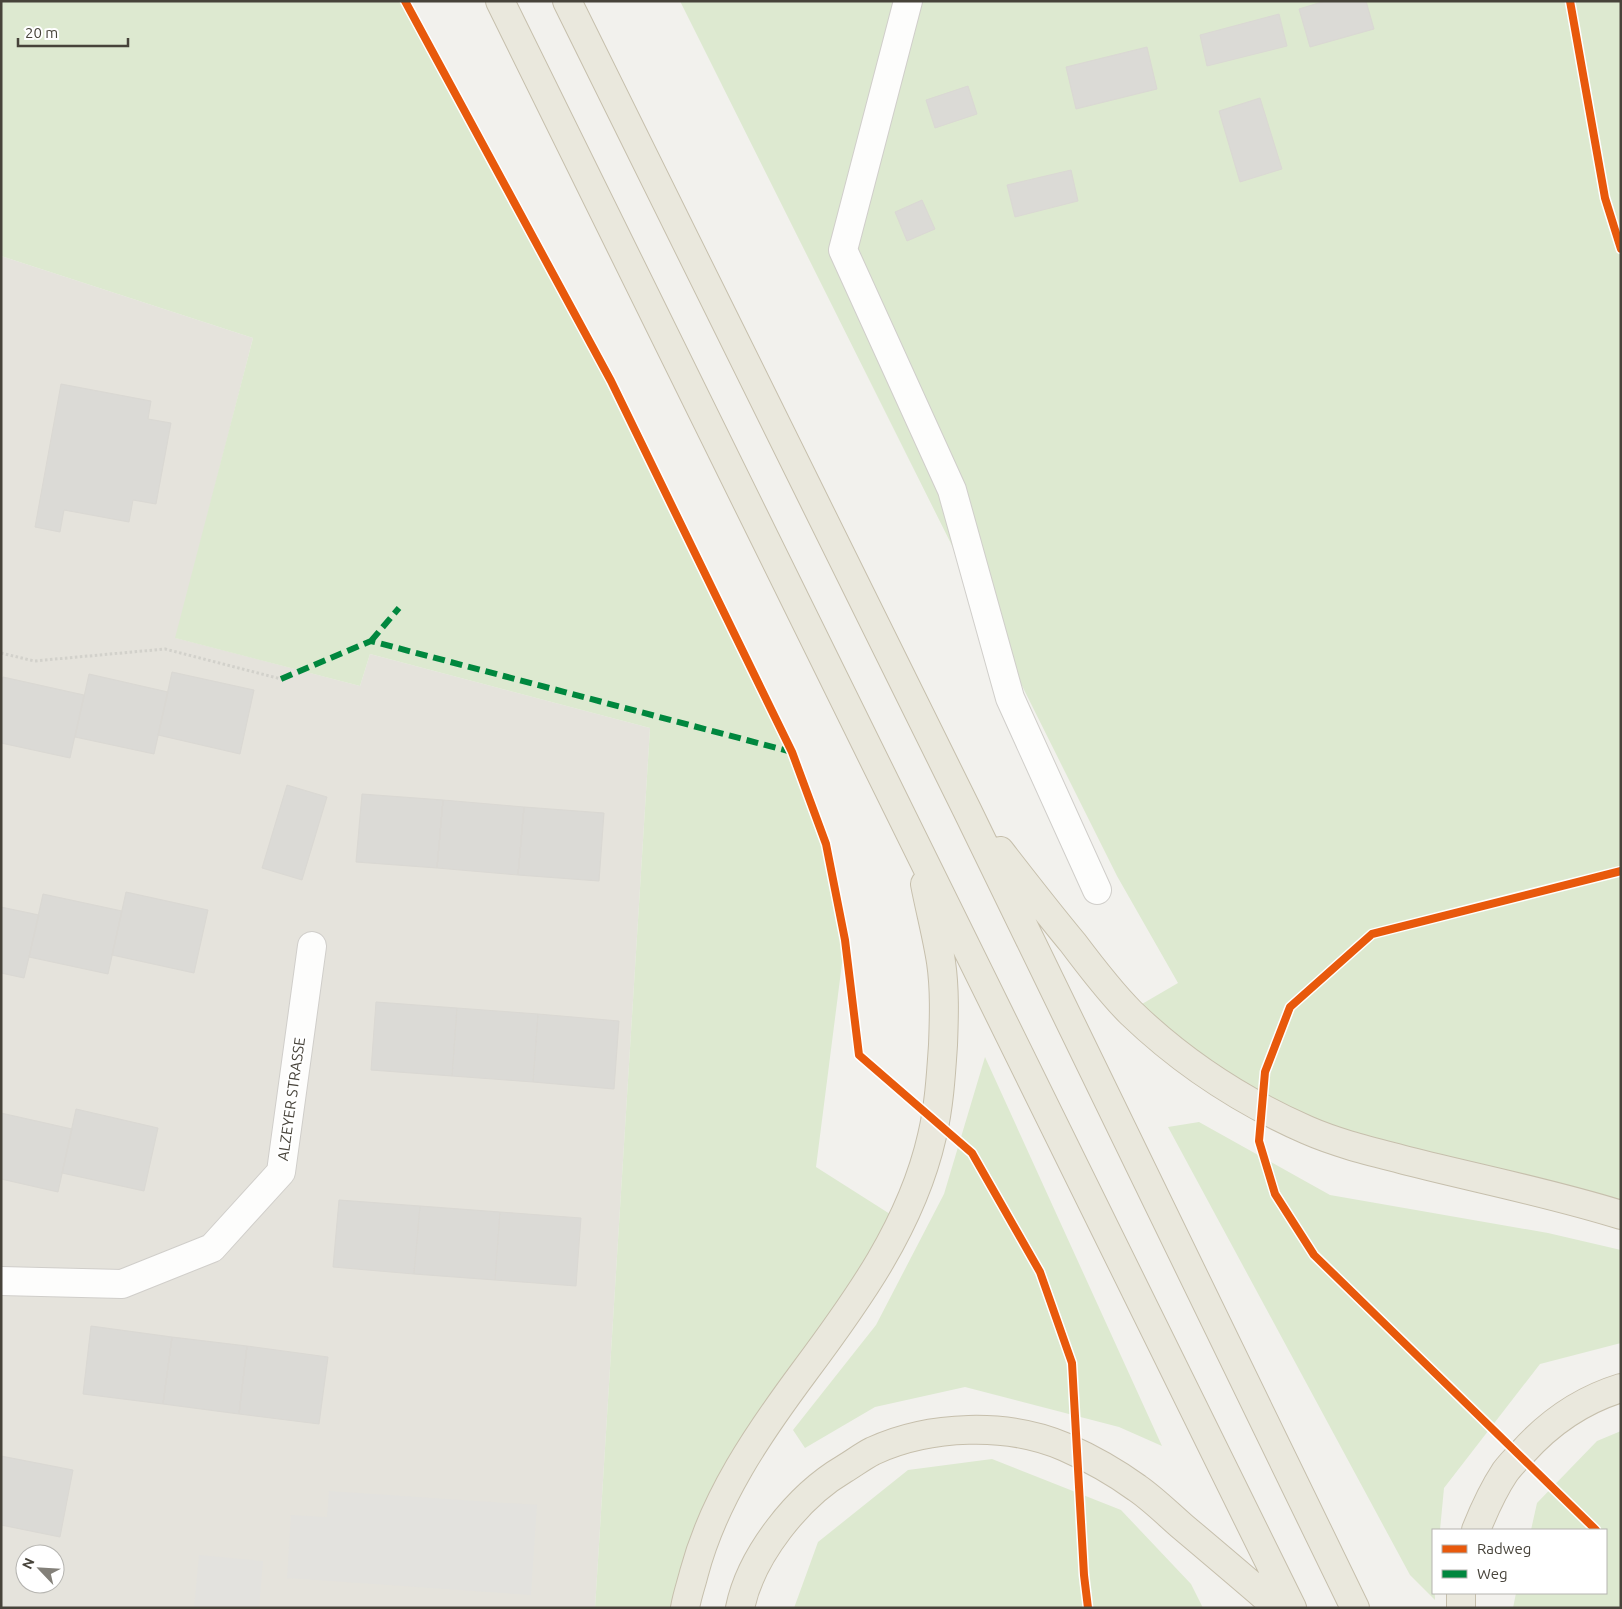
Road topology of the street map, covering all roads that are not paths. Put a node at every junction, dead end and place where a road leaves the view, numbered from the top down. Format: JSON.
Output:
{"nodes":[{"id":1,"x":500,"y":1,"type":"edge"},
{"id":2,"x":568,"y":1,"type":"edge"},
{"id":3,"x":908,"y":1,"type":"edge"},
{"id":4,"x":968,"y":810,"type":"junction"},
{"id":5,"x":918,"y":848,"type":"junction"},
{"id":6,"x":1097,"y":890,"type":"dead end"},
{"id":7,"x":312,"y":946,"type":"dead end"},
{"id":8,"x":1621,"y":1214,"type":"edge"},
{"id":9,"x":1,"y":1281,"type":"edge"},
{"id":10,"x":1621,"y":1388,"type":"edge"},
{"id":11,"x":1476,"y":1529,"type":"edge"},
{"id":12,"x":1461,"y":1594,"type":"edge"},
{"id":13,"x":685,"y":1608,"type":"edge"},
{"id":14,"x":740,"y":1608,"type":"edge"},
{"id":15,"x":1278,"y":1608,"type":"edge"},
{"id":16,"x":1292,"y":1608,"type":"edge"},
{"id":17,"x":1355,"y":1608,"type":"edge"},
{"id":18,"x":1461,"y":1608,"type":"edge"}],
"edges":[{"from":1,"to":5,"type":"highway"},
{"from":2,"to":4,"type":"highway"},
{"from":3,"to":6,"type":"street"},
{"from":4,"to":8,"type":"highway"},
{"from":4,"to":17,"type":"highway"},
{"from":5,"to":13,"type":"highway"},
{"from":5,"to":16,"type":"highway"},
{"from":7,"to":9,"type":"street","name":"ALZEYER STRASSE"},
{"from":10,"to":11,"type":"highway"},
{"from":12,"to":18,"type":"highway"},
{"from":14,"to":15,"type":"highway"}]}
